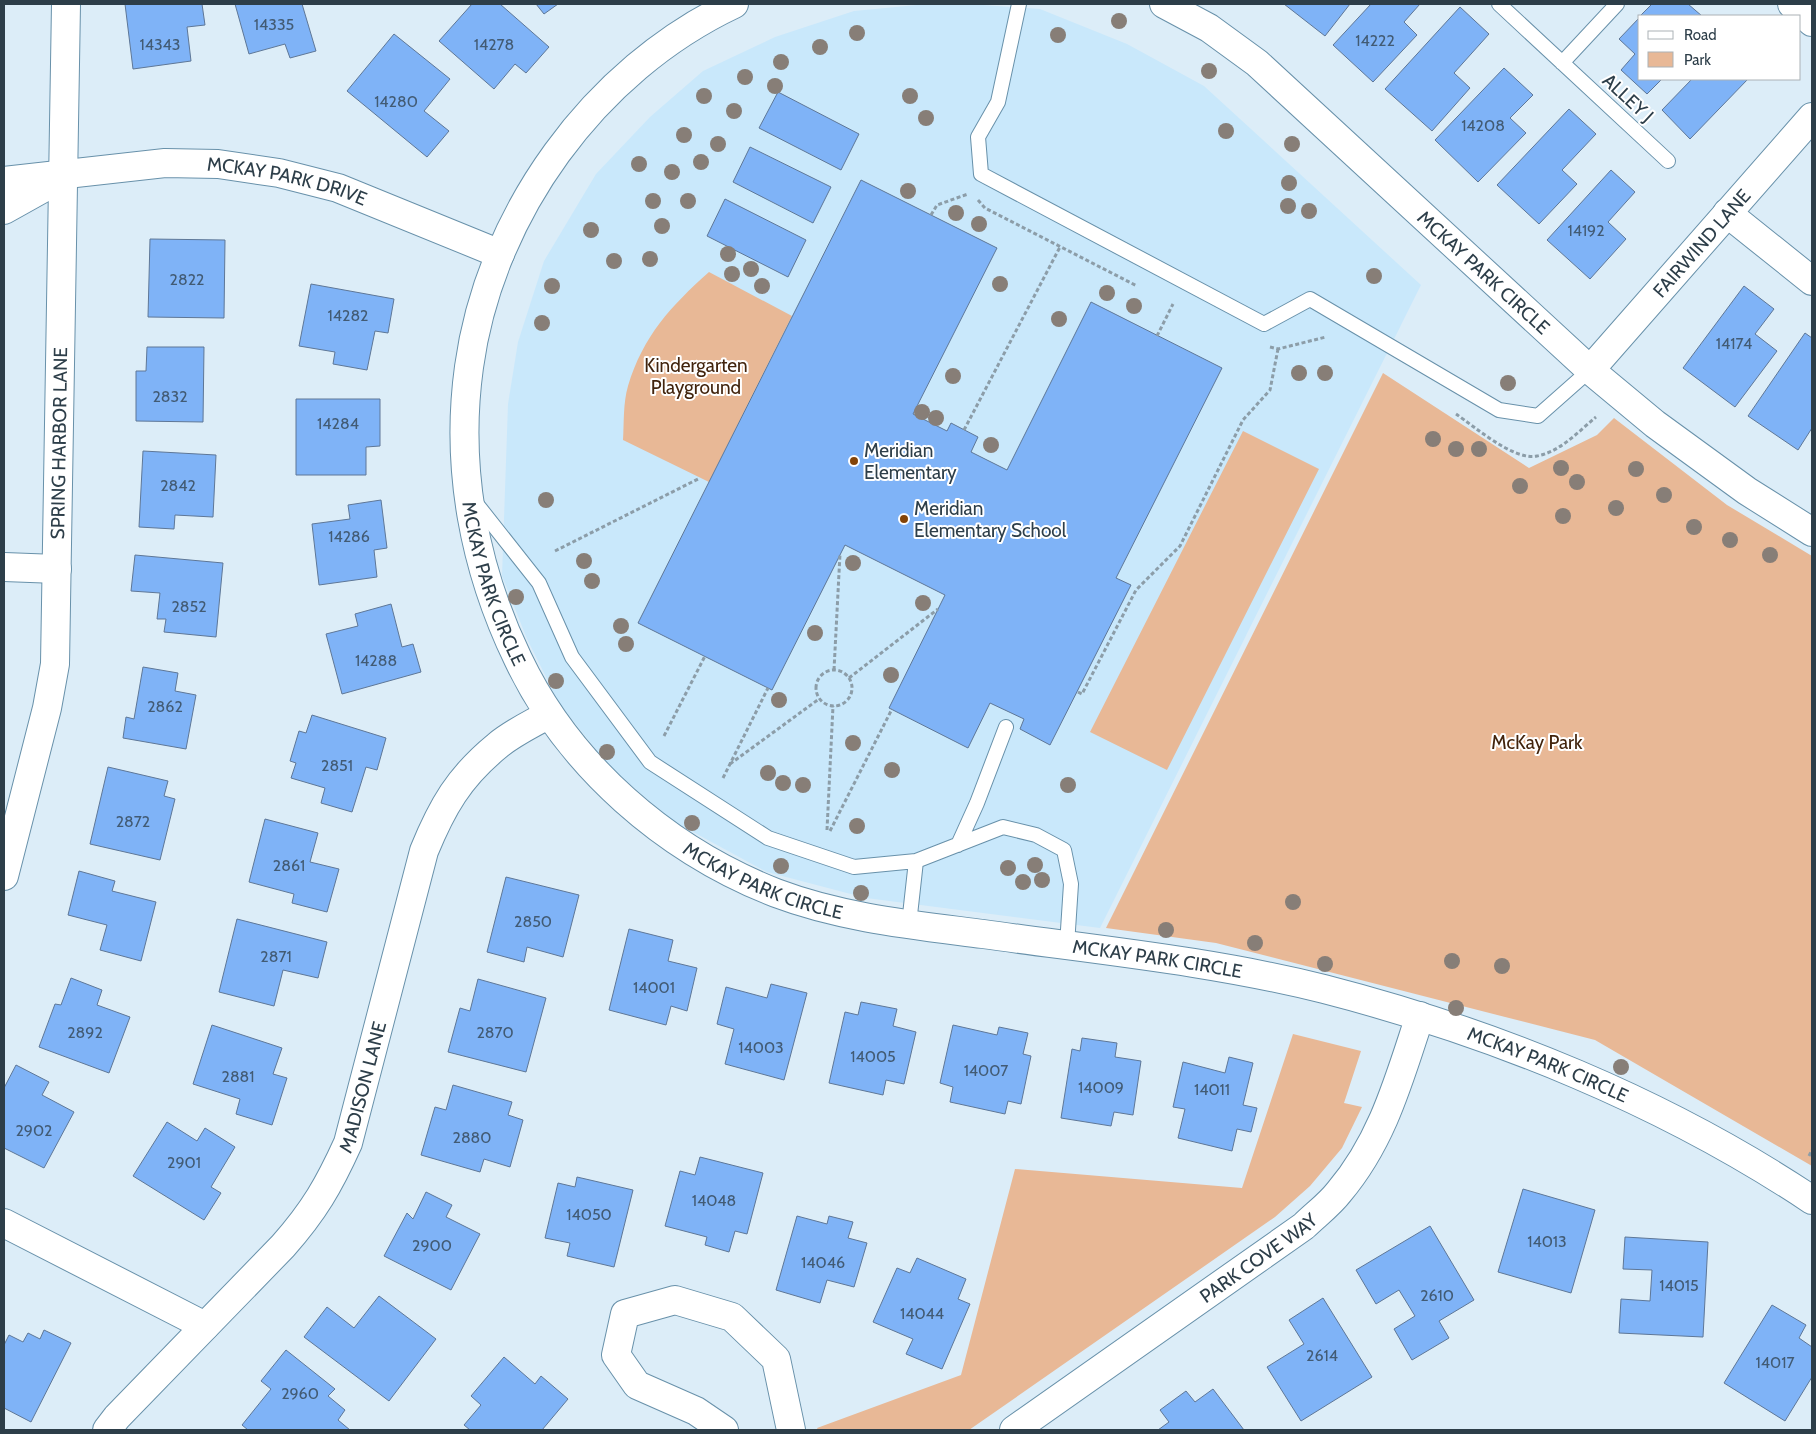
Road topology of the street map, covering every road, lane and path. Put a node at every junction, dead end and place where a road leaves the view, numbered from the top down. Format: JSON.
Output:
{"nodes":[{"id":1,"x":66,"y":4,"type":"edge"},
{"id":2,"x":734,"y":4,"type":"edge"},
{"id":3,"x":1019,"y":4,"type":"edge"},
{"id":4,"x":1164,"y":4,"type":"edge"},
{"id":5,"x":1499,"y":4,"type":"edge"},
{"id":6,"x":1617,"y":4,"type":"edge"},
{"id":7,"x":1792,"y":4,"type":"edge"},
{"id":8,"x":1812,"y":22,"type":"edge"},
{"id":9,"x":1562,"y":63,"type":"junction"},
{"id":10,"x":1812,"y":117,"type":"edge"},
{"id":11,"x":1668,"y":161,"type":"dead end"},
{"id":12,"x":63,"y":176,"type":"junction"},
{"id":13,"x":4,"y":181,"type":"edge"},
{"id":14,"x":970,"y":193,"type":"dead end"},
{"id":15,"x":4,"y":210,"type":"edge"},
{"id":16,"x":1727,"y":213,"type":"junction"},
{"id":17,"x":931,"y":215,"type":"dead end"},
{"id":18,"x":1060,"y":247,"type":"dead end"},
{"id":19,"x":500,"y":254,"type":"junction"},
{"id":20,"x":1812,"y":281,"type":"edge"},
{"id":21,"x":1173,"y":304,"type":"dead end"},
{"id":22,"x":1157,"y":336,"type":"dead end"},
{"id":23,"x":1278,"y":349,"type":"dead end"},
{"id":24,"x":1590,"y":370,"type":"junction"},
{"id":25,"x":964,"y":430,"type":"dead end"},
{"id":26,"x":700,"y":478,"type":"dead end"},
{"id":27,"x":467,"y":492,"type":"junction"},
{"id":28,"x":1812,"y":532,"type":"edge"},
{"id":29,"x":555,"y":551,"type":"dead end"},
{"id":30,"x":840,"y":554,"type":"dead end"},
{"id":31,"x":4,"y":567,"type":"edge"},
{"id":32,"x":57,"y":569,"type":"junction"},
{"id":33,"x":938,"y":609,"type":"dead end"},
{"id":34,"x":706,"y":656,"type":"dead end"},
{"id":35,"x":834,"y":670,"type":"junction"},
{"id":36,"x":849,"y":678,"type":"junction"},
{"id":37,"x":768,"y":688,"type":"dead end"},
{"id":38,"x":1078,"y":692,"type":"dead end"},
{"id":39,"x":819,"y":698,"type":"junction"},
{"id":40,"x":833,"y":706,"type":"junction"},
{"id":41,"x":892,"y":709,"type":"dead end"},
{"id":42,"x":549,"y":714,"type":"junction"},
{"id":43,"x":1006,"y":727,"type":"dead end"},
{"id":44,"x":664,"y":736,"type":"dead end"},
{"id":45,"x":730,"y":764,"type":"junction"},
{"id":46,"x":723,"y":778,"type":"dead end"},
{"id":47,"x":958,"y":845,"type":"junction"},
{"id":48,"x":916,"y":861,"type":"junction"},
{"id":49,"x":4,"y":876,"type":"edge"},
{"id":50,"x":909,"y":924,"type":"junction"},
{"id":51,"x":1067,"y":945,"type":"junction"},
{"id":52,"x":1420,"y":1016,"type":"junction"},
{"id":53,"x":1812,"y":1150,"type":"edge"},
{"id":54,"x":1809,"y":1156,"type":"dead end"},
{"id":55,"x":1812,"y":1200,"type":"edge"},
{"id":56,"x":4,"y":1223,"type":"edge"},
{"id":57,"x":205,"y":1326,"type":"junction"},
{"id":58,"x":108,"y":1430,"type":"edge"},
{"id":59,"x":724,"y":1430,"type":"edge"},
{"id":60,"x":791,"y":1430,"type":"edge"},
{"id":61,"x":1014,"y":1430,"type":"edge"}],
"edges":[{"from":1,"to":12,"type":"street","name":"SPRING HARBOR LANE"},
{"from":2,"to":19,"type":"street","name":"MCKAY PARK CIRCLE"},
{"from":3,"to":24,"type":"lane"},
{"from":4,"to":24,"type":"street","name":"MCKAY PARK CIRCLE"},
{"from":5,"to":9,"type":"lane","name":"ALLEY J"},
{"from":6,"to":9,"type":"lane"},
{"from":7,"to":8,"type":"street"},
{"from":9,"to":11,"type":"lane","name":"ALLEY J"},
{"from":10,"to":16,"type":"street","name":"FAIRWIND LANE"},
{"from":12,"to":13,"type":"street","name":"MCKAY PARK DRIVE"},
{"from":12,"to":15,"type":"street","name":"MCKAY PARK DRIVE"},
{"from":12,"to":19,"type":"street","name":"MCKAY PARK DRIVE"},
{"from":12,"to":32,"type":"street","name":"SPRING HARBOR LANE"},
{"from":14,"to":17,"type":"path"},
{"from":16,"to":20,"type":"street"},
{"from":16,"to":24,"type":"street","name":"FAIRWIND LANE"},
{"from":18,"to":25,"type":"path"},
{"from":19,"to":27,"type":"street","name":"MCKAY PARK CIRCLE"},
{"from":21,"to":22,"type":"path"},
{"from":23,"to":38,"type":"path"},
{"from":24,"to":28,"type":"street","name":"MCKAY PARK CIRCLE"},
{"from":26,"to":29,"type":"path"},
{"from":27,"to":42,"type":"street","name":"MCKAY PARK CIRCLE"},
{"from":27,"to":48,"type":"lane"},
{"from":30,"to":35,"type":"path"},
{"from":31,"to":32,"type":"street"},
{"from":32,"to":49,"type":"street","name":"SPRING HARBOR LANE"},
{"from":33,"to":36,"type":"path"},
{"from":34,"to":44,"type":"path"},
{"from":35,"to":36,"type":"path"},
{"from":35,"to":39,"type":"path"},
{"from":36,"to":40,"type":"path"},
{"from":37,"to":45,"type":"path"},
{"from":39,"to":40,"type":"path"},
{"from":39,"to":45,"type":"path"},
{"from":40,"to":41,"type":"path"},
{"from":42,"to":50,"type":"street","name":"MCKAY PARK CIRCLE"},
{"from":42,"to":57,"type":"street","name":"MADISON LANE"},
{"from":43,"to":47,"type":"lane"},
{"from":45,"to":46,"type":"path"},
{"from":47,"to":48,"type":"lane"},
{"from":47,"to":51,"type":"lane"},
{"from":48,"to":50,"type":"lane"},
{"from":50,"to":51,"type":"street","name":"MCKAY PARK CIRCLE"},
{"from":51,"to":52,"type":"street","name":"MCKAY PARK CIRCLE"},
{"from":52,"to":55,"type":"street","name":"MCKAY PARK CIRCLE"},
{"from":52,"to":61,"type":"street","name":"PARK COVE WAY"},
{"from":53,"to":54,"type":"path"},
{"from":56,"to":57,"type":"street"},
{"from":57,"to":58,"type":"street","name":"MADISON LANE"},
{"from":59,"to":60,"type":"street"}]}
